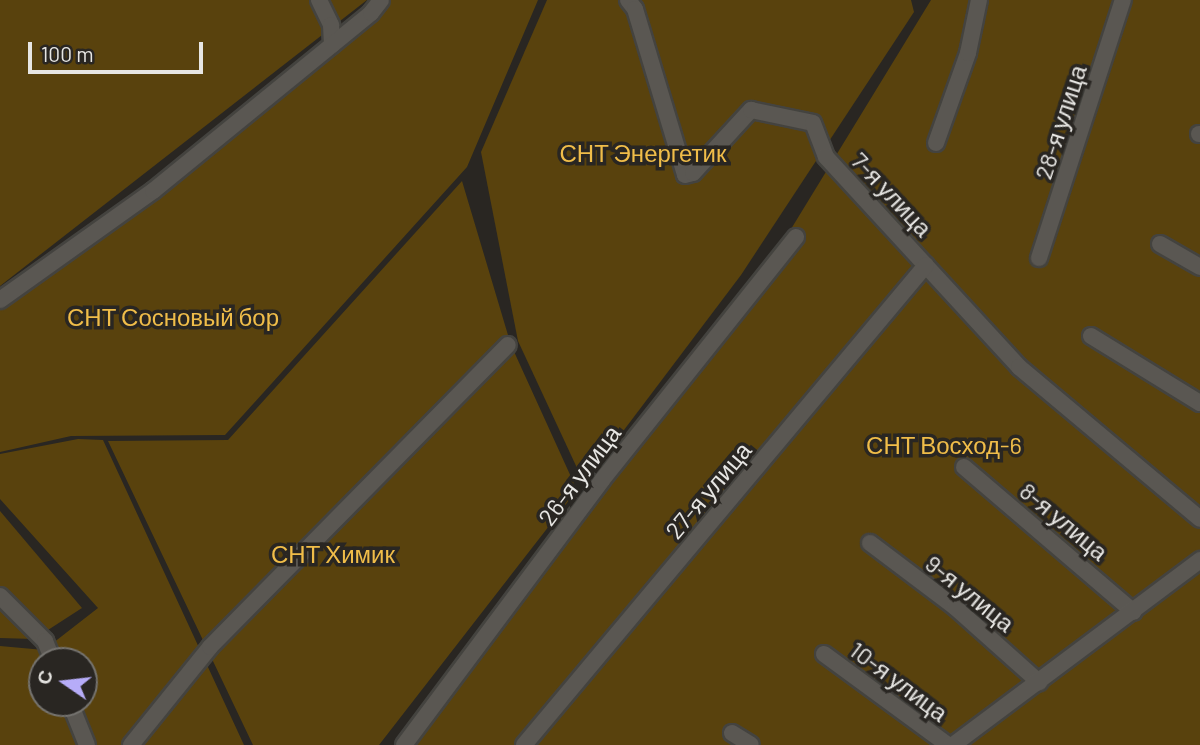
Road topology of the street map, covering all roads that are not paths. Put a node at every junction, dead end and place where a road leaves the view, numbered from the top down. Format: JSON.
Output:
{"nodes":[{"id":1,"x":319,"y":0,"type":"edge"},
{"id":2,"x":381,"y":0,"type":"edge"},
{"id":3,"x":628,"y":0,"type":"edge"},
{"id":4,"x":979,"y":0,"type":"edge"},
{"id":5,"x":1123,"y":0,"type":"edge"},
{"id":6,"x":332,"y":45,"type":"junction"},
{"id":7,"x":936,"y":143,"type":"dead end"},
{"id":8,"x":796,"y":237,"type":"dead end"},
{"id":9,"x":1160,"y":244,"type":"dead end"},
{"id":10,"x":1039,"y":258,"type":"dead end"},
{"id":11,"x":926,"y":265,"type":"junction"},
{"id":12,"x":1200,"y":267,"type":"edge"},
{"id":13,"x":0,"y":300,"type":"edge"},
{"id":14,"x":1091,"y":335,"type":"dead end"},
{"id":15,"x":508,"y":345,"type":"dead end"},
{"id":16,"x":1200,"y":403,"type":"edge"},
{"id":17,"x":964,"y":467,"type":"dead end"},
{"id":18,"x":1200,"y":519,"type":"edge"},
{"id":19,"x":870,"y":543,"type":"dead end"},
{"id":20,"x":1200,"y":561,"type":"edge"},
{"id":21,"x":0,"y":596,"type":"edge"},
{"id":22,"x":1134,"y":612,"type":"junction"},
{"id":23,"x":47,"y":647,"type":"edge"},
{"id":24,"x":824,"y":654,"type":"dead end"},
{"id":25,"x":1039,"y":682,"type":"junction"},
{"id":26,"x":76,"y":717,"type":"edge"},
{"id":27,"x":732,"y":733,"type":"dead end"},
{"id":28,"x":87,"y":745,"type":"edge"},
{"id":29,"x":131,"y":745,"type":"edge"},
{"id":30,"x":404,"y":745,"type":"edge"},
{"id":31,"x":524,"y":745,"type":"edge"},
{"id":32,"x":751,"y":745,"type":"edge"},
{"id":33,"x":950,"y":745,"type":"edge"}],
"edges":[{"from":1,"to":6,"type":"street"},
{"from":2,"to":6,"type":"street"},
{"from":3,"to":11,"type":"street","name":"7-я улица"},
{"from":4,"to":7,"type":"street"},
{"from":5,"to":10,"type":"street","name":"28-я улица"},
{"from":6,"to":13,"type":"street"},
{"from":8,"to":30,"type":"street","name":"26-я улица"},
{"from":9,"to":12,"type":"street"},
{"from":11,"to":18,"type":"street","name":"7-я улица"},
{"from":11,"to":31,"type":"street","name":"27-я улица"},
{"from":14,"to":16,"type":"street"},
{"from":15,"to":29,"type":"street"},
{"from":17,"to":22,"type":"street","name":"8-я улица"},
{"from":19,"to":25,"type":"street","name":"9-я улица"},
{"from":20,"to":22,"type":"street"},
{"from":21,"to":23,"type":"street"},
{"from":22,"to":25,"type":"street"},
{"from":24,"to":33,"type":"street","name":"10-я улица"},
{"from":25,"to":33,"type":"street"},
{"from":26,"to":28,"type":"street"},
{"from":27,"to":32,"type":"street"}]}
